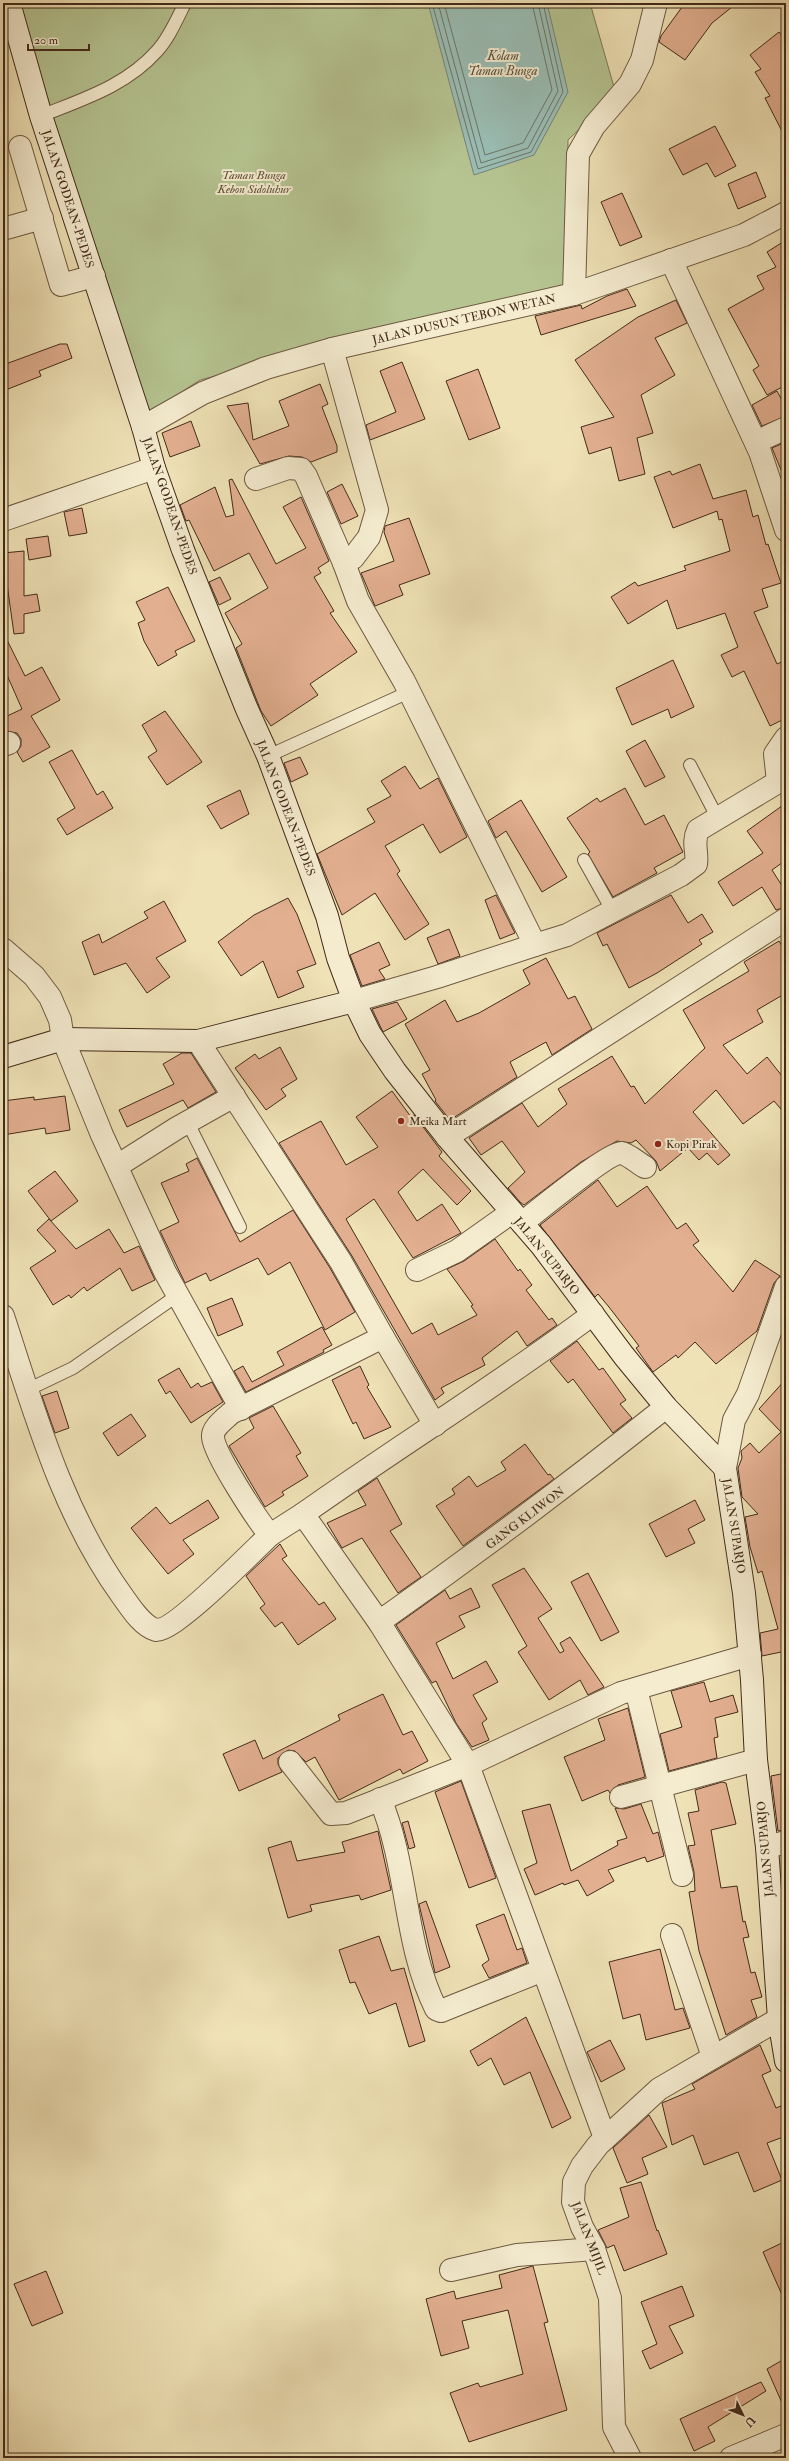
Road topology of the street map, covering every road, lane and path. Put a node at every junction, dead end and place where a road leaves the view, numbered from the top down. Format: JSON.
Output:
{"nodes":[{"id":1,"x":9,"y":3,"type":"edge"},
{"id":2,"x":185,"y":3,"type":"edge"},
{"id":3,"x":656,"y":3,"type":"edge"},
{"id":4,"x":41,"y":116,"type":"junction"},
{"id":5,"x":20,"y":147,"type":"dead end"},
{"id":6,"x":786,"y":213,"type":"edge"},
{"id":7,"x":42,"y":218,"type":"junction"},
{"id":8,"x":3,"y":229,"type":"edge"},
{"id":9,"x":671,"y":260,"type":"junction"},
{"id":10,"x":94,"y":276,"type":"junction"},
{"id":11,"x":574,"y":294,"type":"junction"},
{"id":12,"x":332,"y":349,"type":"junction"},
{"id":13,"x":143,"y":427,"type":"junction"},
{"id":14,"x":786,"y":428,"type":"edge"},
{"id":15,"x":756,"y":442,"type":"junction"},
{"id":16,"x":154,"y":468,"type":"junction"},
{"id":17,"x":256,"y":479,"type":"dead end"},
{"id":18,"x":3,"y":520,"type":"edge"},
{"id":19,"x":786,"y":530,"type":"edge"},
{"id":20,"x":344,"y":563,"type":"junction"},
{"id":21,"x":409,"y":692,"type":"junction"},
{"id":22,"x":786,"y":738,"type":"edge"},
{"id":23,"x":268,"y":756,"type":"junction"},
{"id":24,"x":690,"y":765,"type":"dead end"},
{"id":25,"x":717,"y":817,"type":"junction"},
{"id":26,"x":584,"y":860,"type":"dead end"},
{"id":27,"x":612,"y":910,"type":"junction"},
{"id":28,"x":786,"y":919,"type":"edge"},
{"id":29,"x":535,"y":945,"type":"junction"},
{"id":30,"x":3,"y":948,"type":"edge"},
{"id":31,"x":354,"y":1001,"type":"junction"},
{"id":32,"x":64,"y":1039,"type":"junction"},
{"id":33,"x":198,"y":1041,"type":"junction"},
{"id":34,"x":3,"y":1057,"type":"edge"},
{"id":35,"x":234,"y":1096,"type":"junction"},
{"id":36,"x":188,"y":1122,"type":"junction"},
{"id":37,"x":447,"y":1136,"type":"junction"},
{"id":38,"x":117,"y":1166,"type":"junction"},
{"id":39,"x":645,"y":1167,"type":"dead end"},
{"id":40,"x":517,"y":1218,"type":"junction"},
{"id":41,"x":240,"y":1227,"type":"dead end"},
{"id":42,"x":417,"y":1270,"type":"dead end"},
{"id":43,"x":786,"y":1287,"type":"edge"},
{"id":44,"x":178,"y":1295,"type":"junction"},
{"id":45,"x":593,"y":1314,"type":"junction"},
{"id":46,"x":3,"y":1316,"type":"edge"},
{"id":47,"x":780,"y":1328,"type":"edge"},
{"id":48,"x":383,"y":1337,"type":"junction"},
{"id":49,"x":27,"y":1390,"type":"junction"},
{"id":50,"x":666,"y":1406,"type":"junction"},
{"id":51,"x":241,"y":1409,"type":"junction"},
{"id":52,"x":436,"y":1426,"type":"junction"},
{"id":53,"x":725,"y":1468,"type":"junction"},
{"id":54,"x":303,"y":1514,"type":"junction"},
{"id":55,"x":270,"y":1535,"type":"junction"},
{"id":56,"x":379,"y":1622,"type":"junction"},
{"id":57,"x":750,"y":1655,"type":"junction"},
{"id":58,"x":636,"y":1689,"type":"junction"},
{"id":59,"x":756,"y":1760,"type":"junction"},
{"id":60,"x":290,"y":1762,"type":"dead end"},
{"id":61,"x":468,"y":1765,"type":"junction"},
{"id":62,"x":659,"y":1788,"type":"junction"},
{"id":63,"x":621,"y":1796,"type":"dead end"},
{"id":64,"x":380,"y":1799,"type":"junction"},
{"id":65,"x":776,"y":1844,"type":"edge"},
{"id":66,"x":682,"y":1875,"type":"dead end"},
{"id":67,"x":672,"y":1935,"type":"dead end"},
{"id":68,"x":543,"y":1970,"type":"junction"},
{"id":69,"x":779,"y":2019,"type":"junction"},
{"id":70,"x":714,"y":2057,"type":"junction"},
{"id":71,"x":786,"y":2061,"type":"edge"},
{"id":72,"x":605,"y":2138,"type":"junction"},
{"id":73,"x":594,"y":2249,"type":"junction"},
{"id":74,"x":451,"y":2270,"type":"dead end"},
{"id":75,"x":786,"y":2435,"type":"edge"},
{"id":76,"x":630,"y":2458,"type":"edge"},
{"id":77,"x":731,"y":2458,"type":"edge"}],
"edges":[{"from":1,"to":4,"type":"street","name":"JALAN GODEAN-PEDES"},
{"from":2,"to":4,"type":"lane"},
{"from":3,"to":11,"type":"street"},
{"from":4,"to":10,"type":"street","name":"JALAN GODEAN-PEDES"},
{"from":5,"to":7,"type":"street"},
{"from":6,"to":9,"type":"street","name":"JALAN DUSUN TEBON WETAN"},
{"from":7,"to":8,"type":"street"},
{"from":7,"to":10,"type":"street"},
{"from":9,"to":11,"type":"street","name":"JALAN DUSUN TEBON WETAN"},
{"from":9,"to":15,"type":"street"},
{"from":10,"to":13,"type":"street","name":"JALAN GODEAN-PEDES"},
{"from":11,"to":12,"type":"street","name":"JALAN DUSUN TEBON WETAN"},
{"from":12,"to":13,"type":"street","name":"JALAN DUSUN TEBON WETAN"},
{"from":12,"to":20,"type":"street"},
{"from":13,"to":16,"type":"street","name":"JALAN GODEAN-PEDES"},
{"from":14,"to":15,"type":"street"},
{"from":15,"to":19,"type":"street"},
{"from":16,"to":18,"type":"street"},
{"from":16,"to":23,"type":"street","name":"JALAN GODEAN-PEDES"},
{"from":17,"to":20,"type":"street"},
{"from":20,"to":21,"type":"street"},
{"from":21,"to":23,"type":"lane"},
{"from":21,"to":29,"type":"street"},
{"from":22,"to":25,"type":"street"},
{"from":23,"to":31,"type":"street","name":"JALAN GODEAN-PEDES"},
{"from":24,"to":25,"type":"lane"},
{"from":25,"to":27,"type":"street"},
{"from":26,"to":27,"type":"lane"},
{"from":27,"to":29,"type":"street"},
{"from":28,"to":37,"type":"street"},
{"from":29,"to":31,"type":"street"},
{"from":30,"to":32,"type":"street"},
{"from":31,"to":33,"type":"street"},
{"from":31,"to":37,"type":"street","name":"JALAN SUPARJO"},
{"from":32,"to":33,"type":"street"},
{"from":32,"to":34,"type":"street"},
{"from":32,"to":38,"type":"street"},
{"from":33,"to":35,"type":"street"},
{"from":35,"to":36,"type":"street"},
{"from":35,"to":48,"type":"street"},
{"from":36,"to":38,"type":"street"},
{"from":36,"to":41,"type":"lane"},
{"from":37,"to":40,"type":"street","name":"JALAN SUPARJO"},
{"from":38,"to":44,"type":"street"},
{"from":39,"to":40,"type":"street"},
{"from":40,"to":42,"type":"street"},
{"from":40,"to":45,"type":"street","name":"JALAN SUPARJO"},
{"from":43,"to":47,"type":"street"},
{"from":44,"to":49,"type":"lane"},
{"from":44,"to":51,"type":"street"},
{"from":45,"to":50,"type":"street","name":"JALAN SUPARJO"},
{"from":45,"to":52,"type":"street"},
{"from":46,"to":49,"type":"street"},
{"from":47,"to":53,"type":"street"},
{"from":48,"to":51,"type":"street"},
{"from":48,"to":52,"type":"street"},
{"from":49,"to":55,"type":"street"},
{"from":50,"to":53,"type":"street","name":"JALAN SUPARJO"},
{"from":50,"to":56,"type":"street","name":"GANG KLIWON"},
{"from":51,"to":55,"type":"street"},
{"from":52,"to":54,"type":"street"},
{"from":53,"to":57,"type":"street","name":"JALAN SUPARJO"},
{"from":54,"to":55,"type":"street"},
{"from":54,"to":56,"type":"street"},
{"from":56,"to":61,"type":"street"},
{"from":57,"to":58,"type":"street"},
{"from":57,"to":59,"type":"street","name":"JALAN SUPARJO"},
{"from":58,"to":61,"type":"street"},
{"from":58,"to":62,"type":"street"},
{"from":59,"to":62,"type":"street"},
{"from":59,"to":65,"type":"street","name":"JALAN SUPARJO"},
{"from":60,"to":64,"type":"street"},
{"from":61,"to":64,"type":"street"},
{"from":61,"to":68,"type":"street"},
{"from":62,"to":63,"type":"street"},
{"from":62,"to":66,"type":"street"},
{"from":64,"to":68,"type":"street"},
{"from":65,"to":69,"type":"street","name":"JALAN SUPARJO"},
{"from":67,"to":70,"type":"street"},
{"from":68,"to":72,"type":"street"},
{"from":69,"to":70,"type":"street","name":"JALAN MIJIL"},
{"from":69,"to":71,"type":"street","name":"JALAN SUPARJO"},
{"from":70,"to":72,"type":"street","name":"JALAN MIJIL"},
{"from":72,"to":73,"type":"street","name":"JALAN MIJIL"},
{"from":73,"to":74,"type":"street"},
{"from":73,"to":76,"type":"street","name":"JALAN MIJIL"},
{"from":75,"to":77,"type":"street"}]}
